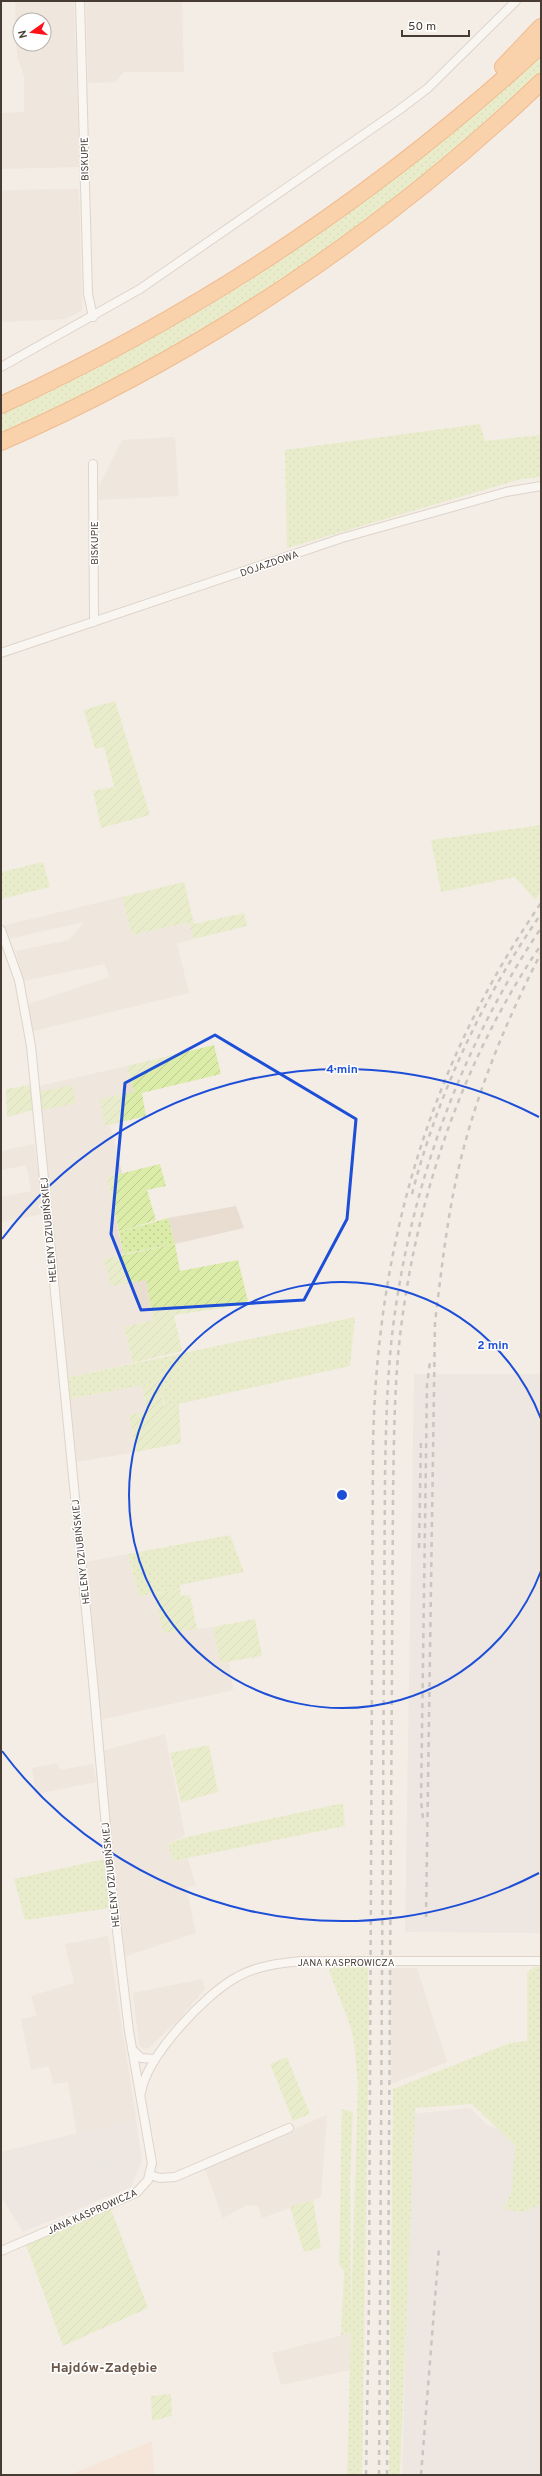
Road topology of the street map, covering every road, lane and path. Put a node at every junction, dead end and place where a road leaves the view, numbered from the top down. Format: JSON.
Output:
{"nodes":[{"id":1,"x":80,"y":1,"type":"edge"},
{"id":2,"x":516,"y":1,"type":"edge"},
{"id":3,"x":541,"y":27,"type":"edge"},
{"id":4,"x":541,"y":44,"type":"edge"},
{"id":5,"x":541,"y":82,"type":"edge"},
{"id":6,"x":541,"y":97,"type":"edge"},
{"id":7,"x":463,"y":114,"type":"junction"},
{"id":8,"x":428,"y":181,"type":"junction"},
{"id":9,"x":93,"y":317,"type":"junction"},
{"id":10,"x":1,"y":367,"type":"edge"},
{"id":11,"x":1,"y":405,"type":"edge"},
{"id":12,"x":1,"y":442,"type":"edge"},
{"id":13,"x":93,"y":464,"type":"dead end"},
{"id":14,"x":541,"y":486,"type":"edge"},
{"id":15,"x":94,"y":622,"type":"junction"},
{"id":16,"x":1,"y":653,"type":"edge"},
{"id":17,"x":1,"y":930,"type":"edge"},
{"id":18,"x":541,"y":1961,"type":"edge"},
{"id":19,"x":132,"y":2048,"type":"junction"},
{"id":20,"x":155,"y":2059,"type":"junction"},
{"id":21,"x":141,"y":2094,"type":"junction"},
{"id":22,"x":289,"y":2128,"type":"dead end"},
{"id":23,"x":150,"y":2175,"type":"junction"},
{"id":24,"x":1,"y":2251,"type":"edge"}],
"edges":[{"from":1,"to":9,"type":"street","name":"BISKUPIE"},
{"from":2,"to":9,"type":"street"},
{"from":3,"to":7,"type":"highway"},
{"from":4,"to":7,"type":"highway"},
{"from":5,"to":8,"type":"highway"},
{"from":6,"to":8,"type":"highway"},
{"from":7,"to":11,"type":"highway"},
{"from":8,"to":12,"type":"highway"},
{"from":9,"to":10,"type":"street"},
{"from":13,"to":15,"type":"street","name":"BISKUPIE"},
{"from":14,"to":15,"type":"street","name":"DOJAZDOWA"},
{"from":15,"to":16,"type":"street","name":"DOJAZDOWA"},
{"from":17,"to":19,"type":"street","name":"HELENY DZIUBIŃSKIEJ"},
{"from":18,"to":20,"type":"street","name":"JANA KASPROWICZA"},
{"from":19,"to":20,"type":"street"},
{"from":19,"to":21,"type":"street","name":"HELENY DZIUBIŃSKIEJ"},
{"from":20,"to":21,"type":"street","name":"JANA KASPROWICZA"},
{"from":21,"to":23,"type":"street","name":"HELENY DZIUBIŃSKIEJ"},
{"from":22,"to":23,"type":"street"},
{"from":23,"to":24,"type":"street","name":"JANA KASPROWICZA"}]}
